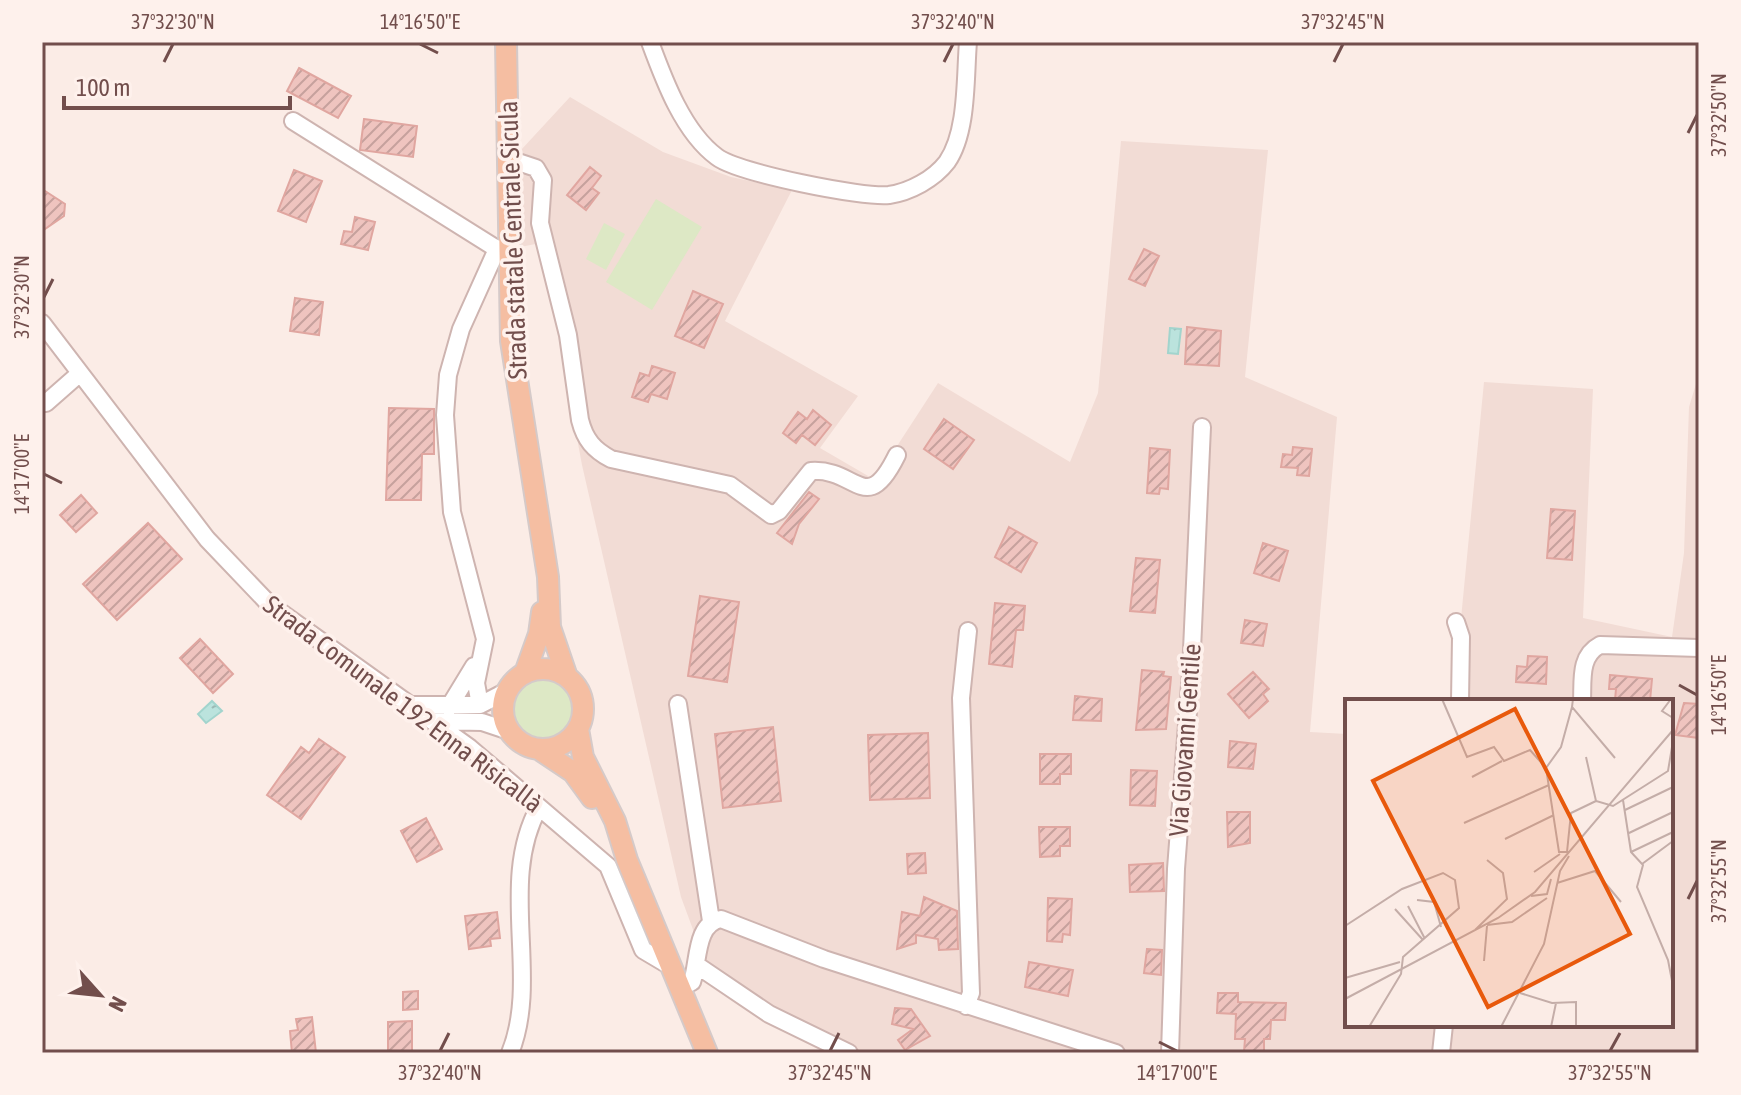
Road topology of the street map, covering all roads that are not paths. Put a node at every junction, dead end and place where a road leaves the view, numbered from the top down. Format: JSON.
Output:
{"nodes":[{"id":1,"x":506,"y":42,"type":"edge"},
{"id":2,"x":650,"y":42,"type":"edge"},
{"id":3,"x":968,"y":42,"type":"edge"},
{"id":4,"x":293,"y":121,"type":"dead end"},
{"id":5,"x":509,"y":159,"type":"junction"},
{"id":6,"x":504,"y":249,"type":"junction"},
{"id":7,"x":42,"y":323,"type":"edge"},
{"id":8,"x":79,"y":374,"type":"junction"},
{"id":9,"x":46,"y":403,"type":"dead end"},
{"id":10,"x":1202,"y":427,"type":"dead end"},
{"id":11,"x":897,"y":455,"type":"dead end"},
{"id":12,"x":539,"y":532,"type":"junction"},
{"id":13,"x":1456,"y":622,"type":"dead end"},
{"id":14,"x":968,"y":631,"type":"dead end"},
{"id":15,"x":485,"y":639,"type":"junction"},
{"id":16,"x":1699,"y":648,"type":"edge"},
{"id":17,"x":525,"y":673,"type":"junction"},
{"id":18,"x":567,"y":677,"type":"junction"},
{"id":19,"x":507,"y":691,"type":"junction"},
{"id":20,"x":1460,"y":699,"type":"edge"},
{"id":21,"x":1582,"y":699,"type":"edge"},
{"id":22,"x":678,"y":704,"type":"dead end"},
{"id":23,"x":410,"y":705,"type":"junction"},
{"id":24,"x":480,"y":705,"type":"junction"},
{"id":25,"x":449,"y":707,"type":"junction"},
{"id":26,"x":433,"y":721,"type":"junction"},
{"id":27,"x":578,"y":729,"type":"junction"},
{"id":28,"x":509,"y":731,"type":"junction"},
{"id":29,"x":540,"y":750,"type":"junction"},
{"id":30,"x":539,"y":807,"type":"junction"},
{"id":31,"x":627,"y":860,"type":"junction"},
{"id":32,"x":711,"y":921,"type":"junction"},
{"id":33,"x":670,"y":966,"type":"junction"},
{"id":34,"x":698,"y":966,"type":"junction"},
{"id":35,"x":679,"y":988,"type":"junction"},
{"id":36,"x":966,"y":1006,"type":"junction"},
{"id":37,"x":1444,"y":1027,"type":"edge"},
{"id":38,"x":510,"y":1053,"type":"edge"},
{"id":39,"x":707,"y":1053,"type":"edge"},
{"id":40,"x":849,"y":1053,"type":"edge"},
{"id":41,"x":1116,"y":1053,"type":"edge"},
{"id":42,"x":1170,"y":1053,"type":"edge"},
{"id":43,"x":1441,"y":1053,"type":"edge"}],
"edges":[{"from":1,"to":5,"type":"main road","name":"Strada statale Centrale Sicula"},
{"from":2,"to":3,"type":"street"},
{"from":4,"to":6,"type":"street"},
{"from":5,"to":6,"type":"main road","name":"Strada statale Centrale Sicula"},
{"from":5,"to":11,"type":"street"},
{"from":6,"to":12,"type":"main road","name":"Strada statale Centrale Sicula"},
{"from":6,"to":15,"type":"street"},
{"from":7,"to":8,"type":"street","name":"Strada Comunale 192 Enna Risicallà"},
{"from":8,"to":9,"type":"street"},
{"from":8,"to":23,"type":"street","name":"Strada Comunale 192 Enna Risicallà"},
{"from":10,"to":42,"type":"street","name":"Via Giovanni Gentile"},
{"from":12,"to":17,"type":"main road","name":"Strada statale Centrale Sicula"},
{"from":12,"to":18,"type":"main road","name":"Strada statale Centrale Sicula"},
{"from":13,"to":20,"type":"street"},
{"from":14,"to":36,"type":"street"},
{"from":15,"to":24,"type":"street"},
{"from":15,"to":25,"type":"street"},
{"from":16,"to":21,"type":"street"},
{"from":17,"to":18,"type":"main road"},
{"from":17,"to":19,"type":"main road"},
{"from":18,"to":27,"type":"main road"},
{"from":19,"to":24,"type":"street"},
{"from":19,"to":28,"type":"main road"},
{"from":22,"to":32,"type":"street"},
{"from":23,"to":25,"type":"street"},
{"from":23,"to":26,"type":"street","name":"Strada Comunale 192 Enna Risicallà"},
{"from":24,"to":25,"type":"street"},
{"from":26,"to":28,"type":"street"},
{"from":26,"to":30,"type":"street","name":"Strada Comunale 192 Enna Risicallà"},
{"from":27,"to":29,"type":"main road"},
{"from":27,"to":31,"type":"main road"},
{"from":28,"to":29,"type":"main road"},
{"from":29,"to":31,"type":"main road"},
{"from":30,"to":33,"type":"street","name":"Strada Comunale 192 Enna Risicallà"},
{"from":30,"to":38,"type":"street"},
{"from":31,"to":33,"type":"main road"},
{"from":32,"to":34,"type":"street"},
{"from":32,"to":36,"type":"street"},
{"from":33,"to":35,"type":"main road"},
{"from":34,"to":35,"type":"street"},
{"from":34,"to":40,"type":"street"},
{"from":35,"to":39,"type":"main road"},
{"from":36,"to":41,"type":"street"},
{"from":37,"to":43,"type":"street"}]}
